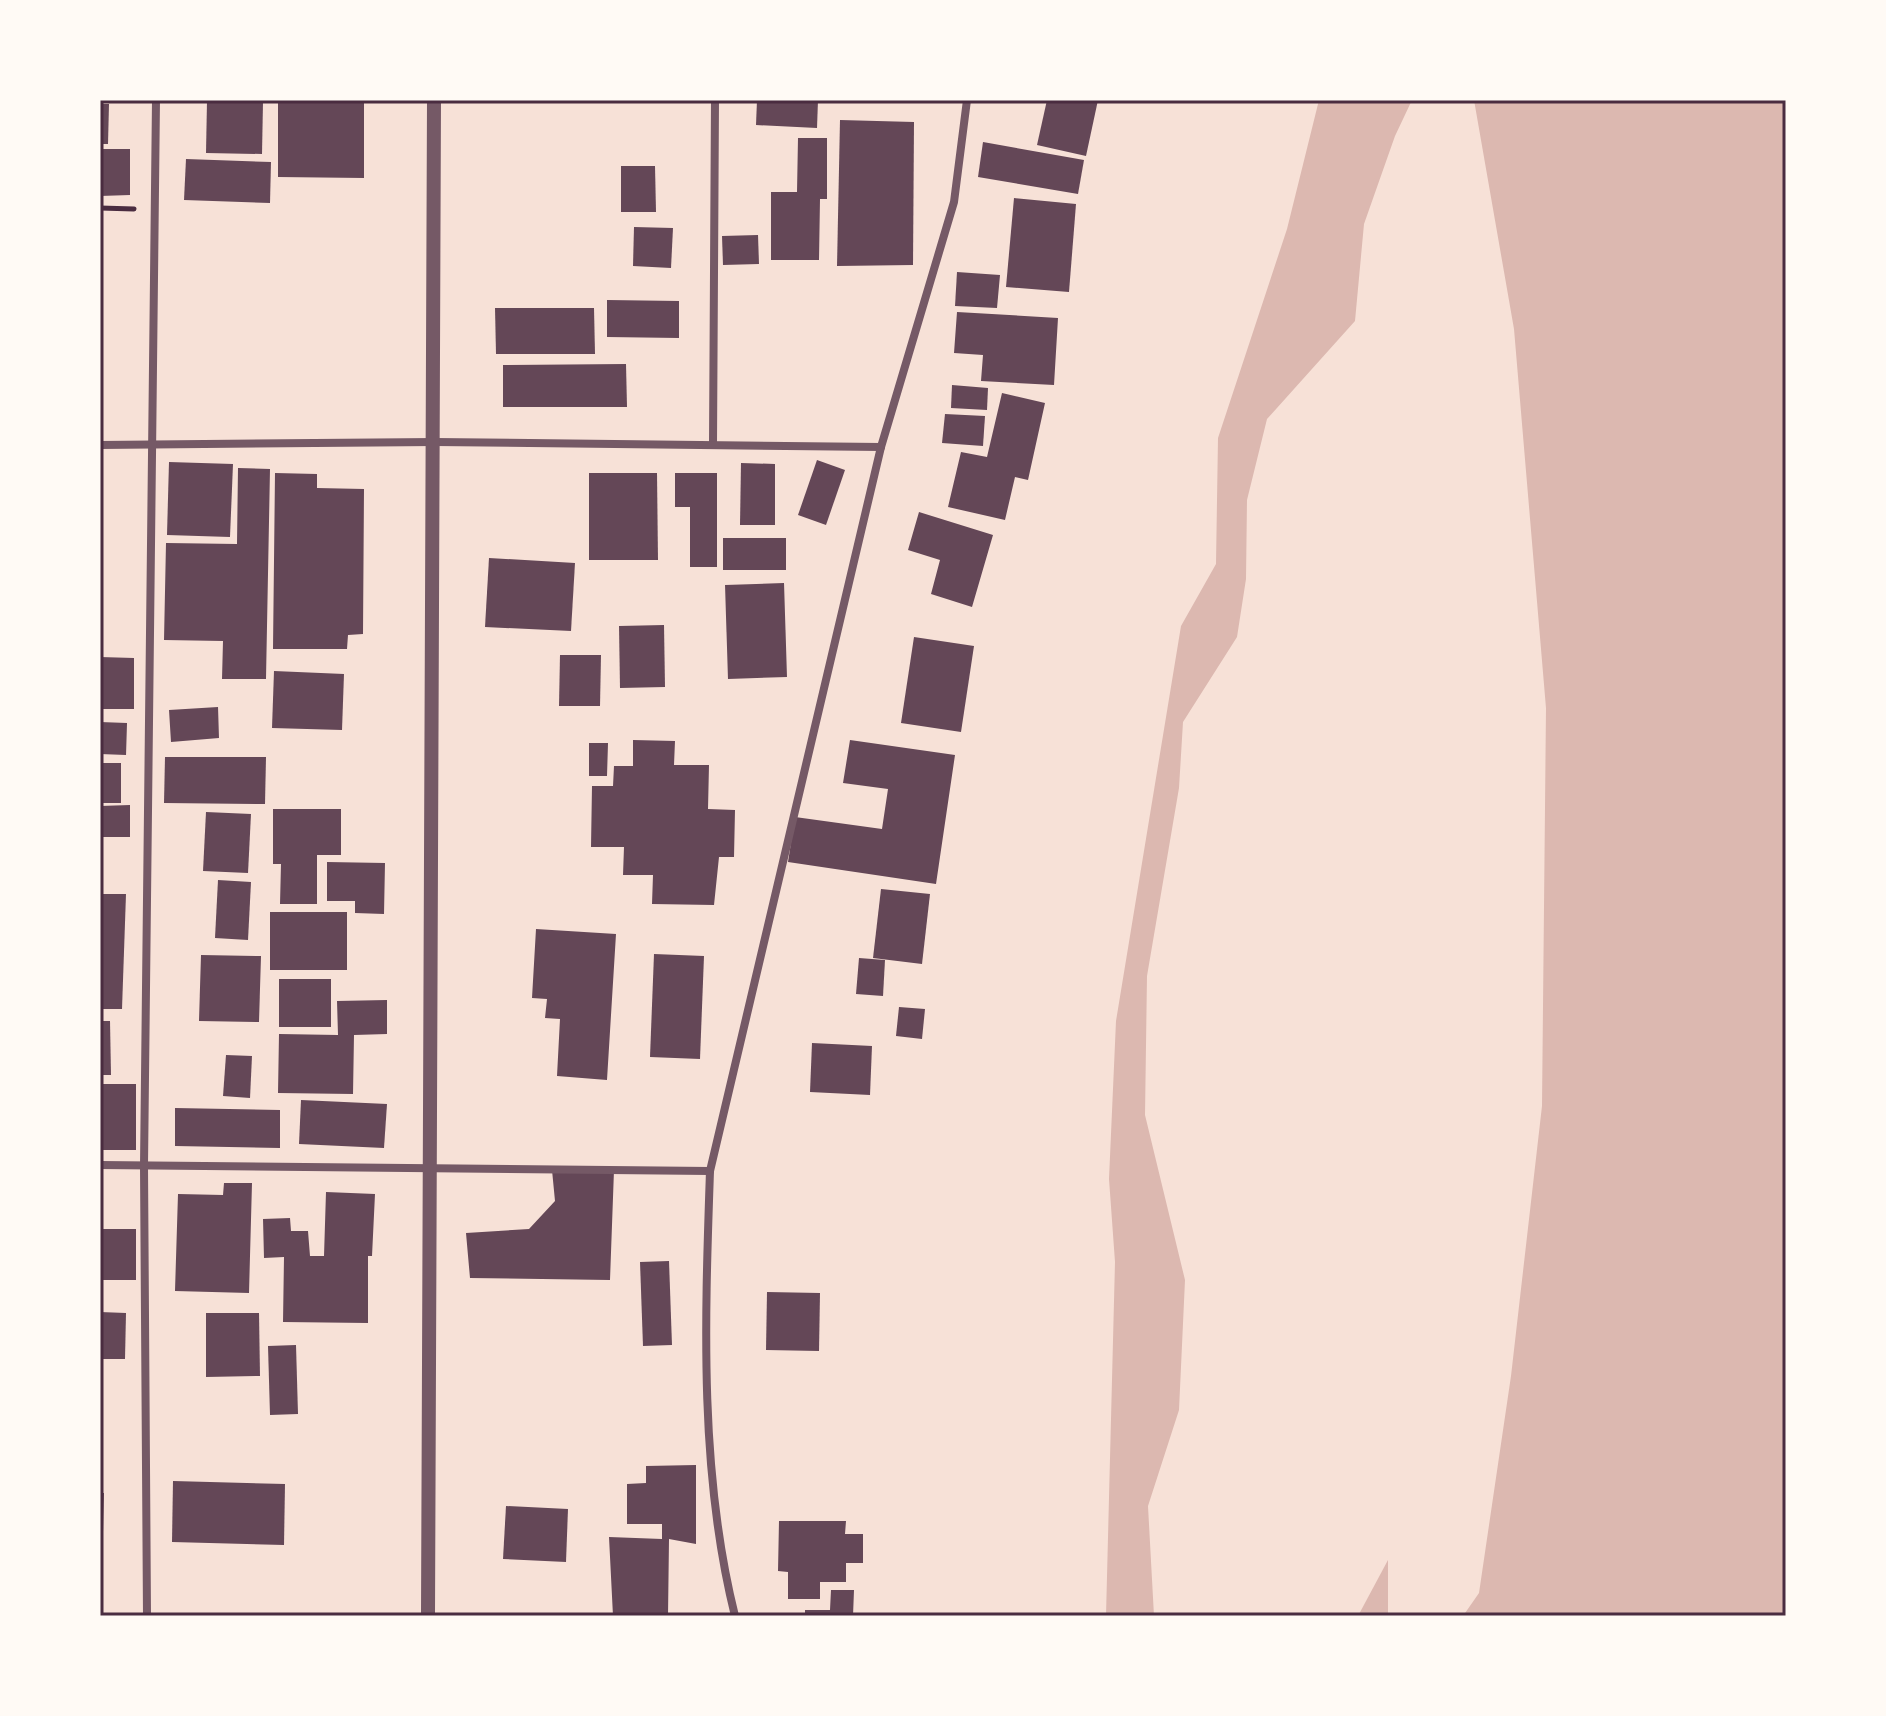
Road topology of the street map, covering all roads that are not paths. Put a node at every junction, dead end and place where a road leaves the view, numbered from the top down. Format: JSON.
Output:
{"nodes":[{"id":1,"x":156,"y":100,"type":"edge"},
{"id":2,"x":434,"y":100,"type":"edge"},
{"id":3,"x":715,"y":100,"type":"edge"},
{"id":4,"x":967,"y":100,"type":"edge"},
{"id":5,"x":976,"y":100,"type":"edge"},
{"id":6,"x":968,"y":118,"type":"junction"},
{"id":7,"x":435,"y":442,"type":"junction"},
{"id":8,"x":713,"y":444,"type":"junction"},
{"id":9,"x":100,"y":445,"type":"edge"},
{"id":10,"x":155,"y":445,"type":"junction"},
{"id":11,"x":881,"y":447,"type":"junction"},
{"id":12,"x":100,"y":1165,"type":"edge"},
{"id":13,"x":144,"y":1166,"type":"junction"},
{"id":14,"x":430,"y":1168,"type":"junction"},
{"id":15,"x":710,"y":1171,"type":"junction"},
{"id":16,"x":147,"y":1616,"type":"edge"},
{"id":17,"x":428,"y":1616,"type":"edge"},
{"id":18,"x":735,"y":1616,"type":"edge"}],
"edges":[{"from":1,"to":10,"type":"street"},
{"from":2,"to":7,"type":"street"},
{"from":3,"to":8,"type":"street"},
{"from":4,"to":6,"type":"street"},
{"from":5,"to":6,"type":"street"},
{"from":6,"to":11,"type":"street"},
{"from":7,"to":8,"type":"street"},
{"from":7,"to":10,"type":"street"},
{"from":7,"to":14,"type":"street"},
{"from":8,"to":11,"type":"street"},
{"from":9,"to":10,"type":"street"},
{"from":10,"to":13,"type":"street"},
{"from":11,"to":15,"type":"street"},
{"from":12,"to":13,"type":"street"},
{"from":13,"to":14,"type":"street"},
{"from":13,"to":16,"type":"street"},
{"from":14,"to":15,"type":"street"},
{"from":14,"to":17,"type":"street"},
{"from":15,"to":18,"type":"street"}]}
